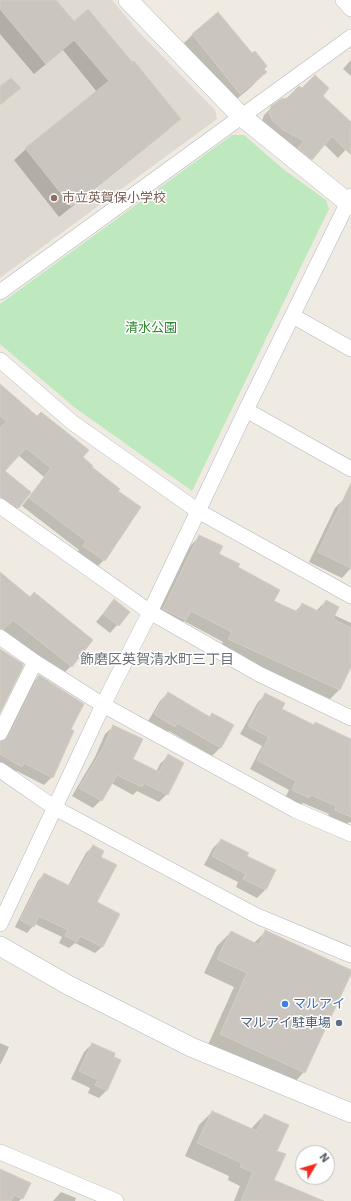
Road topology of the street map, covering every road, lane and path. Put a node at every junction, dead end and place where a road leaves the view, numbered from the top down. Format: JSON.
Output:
{"nodes":[{"id":1,"x":128,"y":0,"type":"edge"},
{"id":2,"x":343,"y":0,"type":"edge"},
{"id":3,"x":351,"y":9,"type":"edge"},
{"id":4,"x":351,"y":37,"type":"edge"},
{"id":5,"x":241,"y":116,"type":"junction"},
{"id":6,"x":350,"y":201,"type":"edge"},
{"id":7,"x":0,"y":292,"type":"edge"},
{"id":8,"x":293,"y":316,"type":"junction"},
{"id":9,"x":351,"y":349,"type":"edge"},
{"id":10,"x":0,"y":360,"type":"edge"},
{"id":11,"x":246,"y":410,"type":"junction"},
{"id":12,"x":351,"y":469,"type":"edge"},
{"id":13,"x":0,"y":506,"type":"edge"},
{"id":14,"x":198,"y":511,"type":"junction"},
{"id":15,"x":351,"y":596,"type":"edge"},
{"id":16,"x":150,"y":612,"type":"junction"},
{"id":17,"x":0,"y":637,"type":"edge"},
{"id":18,"x":35,"y":662,"type":"junction"},
{"id":19,"x":103,"y":705,"type":"junction"},
{"id":20,"x":351,"y":718,"type":"edge"},
{"id":21,"x":0,"y":733,"type":"edge"},
{"id":22,"x":0,"y":770,"type":"edge"},
{"id":23,"x":55,"y":808,"type":"junction"},
{"id":24,"x":351,"y":834,"type":"edge"},
{"id":25,"x":0,"y":924,"type":"edge"},
{"id":26,"x":0,"y":946,"type":"edge"},
{"id":27,"x":351,"y":955,"type":"edge"},
{"id":28,"x":351,"y":1113,"type":"edge"},
{"id":29,"x":0,"y":1152,"type":"edge"},
{"id":30,"x":116,"y":1201,"type":"edge"}],
"edges":[{"from":1,"to":5,"type":"street"},
{"from":2,"to":3,"type":"street"},
{"from":4,"to":5,"type":"street"},
{"from":5,"to":6,"type":"street"},
{"from":5,"to":7,"type":"street"},
{"from":6,"to":8,"type":"street"},
{"from":8,"to":9,"type":"street"},
{"from":8,"to":11,"type":"street"},
{"from":10,"to":14,"type":"street"},
{"from":11,"to":12,"type":"street"},
{"from":11,"to":14,"type":"street"},
{"from":13,"to":16,"type":"street"},
{"from":14,"to":15,"type":"street"},
{"from":14,"to":16,"type":"street"},
{"from":16,"to":19,"type":"street"},
{"from":16,"to":20,"type":"street"},
{"from":17,"to":18,"type":"street"},
{"from":18,"to":19,"type":"street"},
{"from":18,"to":21,"type":"street"},
{"from":19,"to":23,"type":"street"},
{"from":19,"to":24,"type":"street"},
{"from":22,"to":23,"type":"street"},
{"from":23,"to":25,"type":"street"},
{"from":23,"to":27,"type":"street"},
{"from":26,"to":28,"type":"street"},
{"from":29,"to":30,"type":"street"}]}
